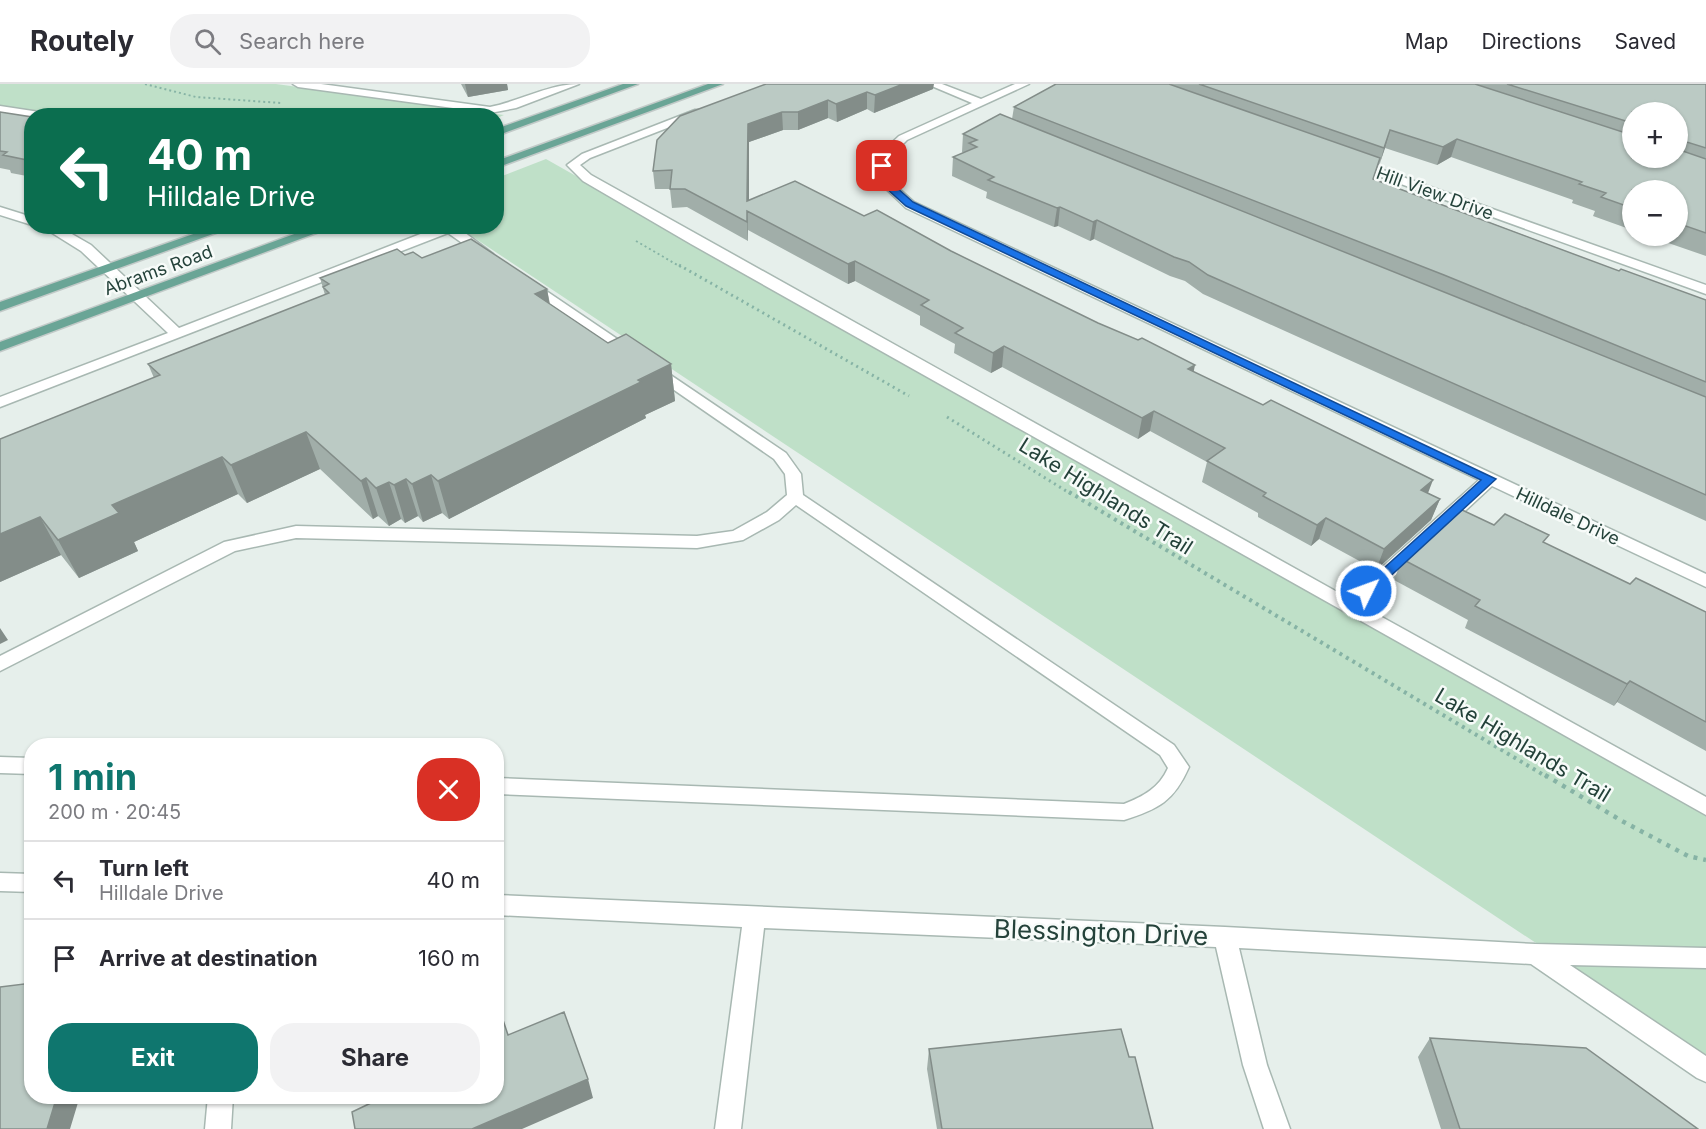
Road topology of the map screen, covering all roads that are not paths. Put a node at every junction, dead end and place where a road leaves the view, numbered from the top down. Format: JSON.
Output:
{"nodes":[{"id":1,"x":298,"y":84,"type":"edge"},
{"id":2,"x":574,"y":84,"type":"edge"},
{"id":3,"x":633,"y":84,"type":"edge"},
{"id":4,"x":718,"y":84,"type":"edge"},
{"id":5,"x":932,"y":84,"type":"edge"},
{"id":6,"x":1024,"y":84,"type":"edge"},
{"id":7,"x":981,"y":103,"type":"junction"},
{"id":8,"x":712,"y":107,"type":"edge"},
{"id":9,"x":475,"y":108,"type":"edge"},
{"id":10,"x":501,"y":108,"type":"edge"},
{"id":11,"x":0,"y":109,"type":"edge"},
{"id":12,"x":964,"y":111,"type":"junction"},
{"id":13,"x":24,"y":113,"type":"edge"},
{"id":14,"x":985,"y":120,"type":"edge"},
{"id":15,"x":504,"y":130,"type":"edge"},
{"id":16,"x":1343,"y":160,"type":"edge"},
{"id":17,"x":504,"y":162,"type":"edge"},
{"id":18,"x":0,"y":212,"type":"edge"},
{"id":19,"x":24,"y":219,"type":"edge"},
{"id":20,"x":64,"y":234,"type":"edge"},
{"id":21,"x":207,"y":234,"type":"edge"},
{"id":22,"x":307,"y":234,"type":"edge"},
{"id":23,"x":430,"y":234,"type":"edge"},
{"id":24,"x":458,"y":234,"type":"edge"},
{"id":25,"x":498,"y":262,"type":"edge"},
{"id":26,"x":109,"y":269,"type":"junction"},
{"id":27,"x":517,"y":275,"type":"edge"},
{"id":28,"x":1706,"y":290,"type":"edge"},
{"id":29,"x":138,"y":296,"type":"junction"},
{"id":30,"x":0,"y":307,"type":"edge"},
{"id":31,"x":177,"y":334,"type":"junction"},
{"id":32,"x":0,"y":346,"type":"edge"},
{"id":33,"x":0,"y":402,"type":"edge"},
{"id":34,"x":1490,"y":479,"type":"junction"},
{"id":35,"x":795,"y":497,"type":"junction"},
{"id":36,"x":1706,"y":582,"type":"edge"},
{"id":37,"x":1349,"y":607,"type":"junction"},
{"id":38,"x":0,"y":664,"type":"edge"},
{"id":39,"x":0,"y":765,"type":"edge"},
{"id":40,"x":24,"y":766,"type":"edge"},
{"id":41,"x":504,"y":786,"type":"edge"},
{"id":42,"x":1706,"y":807,"type":"edge"},
{"id":43,"x":0,"y":882,"type":"edge"},
{"id":44,"x":24,"y":883,"type":"edge"},
{"id":45,"x":504,"y":905,"type":"edge"},
{"id":46,"x":754,"y":918,"type":"junction"},
{"id":47,"x":1226,"y":937,"type":"junction"},
{"id":48,"x":1535,"y":954,"type":"junction"},
{"id":49,"x":1706,"y":958,"type":"edge"},
{"id":50,"x":1706,"y":1070,"type":"edge"},
{"id":51,"x":220,"y":1104,"type":"edge"},
{"id":52,"x":218,"y":1129,"type":"edge"},
{"id":53,"x":728,"y":1129,"type":"edge"},
{"id":54,"x":1277,"y":1129,"type":"edge"}],
"edges":[{"from":1,"to":9,"type":"street"},
{"from":2,"to":10,"type":"street"},
{"from":3,"to":15,"type":"main road"},
{"from":4,"to":17,"type":"main road"},
{"from":5,"to":7,"type":"street"},
{"from":6,"to":7,"type":"street","name":"Hilldale Drive"},
{"from":7,"to":12,"type":"street","name":"Hilldale Drive"},
{"from":8,"to":37,"type":"street"},
{"from":11,"to":13,"type":"street"},
{"from":12,"to":14,"type":"street"},
{"from":12,"to":34,"type":"street","name":"Hilldale Drive"},
{"from":16,"to":28,"type":"street","name":"Hill View Drive"},
{"from":18,"to":19,"type":"street"},
{"from":20,"to":26,"type":"street"},
{"from":21,"to":26,"type":"main road","name":"Abrams Road"},
{"from":22,"to":29,"type":"main road","name":"Abrams Road"},
{"from":23,"to":31,"type":"street"},
{"from":24,"to":25,"type":"street"},
{"from":26,"to":29,"type":"street"},
{"from":26,"to":30,"type":"main road","name":"Abrams Road"},
{"from":27,"to":35,"type":"street"},
{"from":29,"to":31,"type":"street"},
{"from":29,"to":32,"type":"main road","name":"Abrams Road"},
{"from":31,"to":33,"type":"street"},
{"from":34,"to":36,"type":"street","name":"Hilldale Drive"},
{"from":34,"to":37,"type":"street"},
{"from":35,"to":38,"type":"street"},
{"from":35,"to":41,"type":"street"},
{"from":37,"to":42,"type":"street"},
{"from":39,"to":40,"type":"street"},
{"from":43,"to":44,"type":"street"},
{"from":45,"to":46,"type":"street","name":"Blessington Drive"},
{"from":46,"to":47,"type":"street","name":"Blessington Drive"},
{"from":46,"to":53,"type":"street"},
{"from":47,"to":48,"type":"street","name":"Blessington Drive"},
{"from":47,"to":54,"type":"street"},
{"from":48,"to":49,"type":"street","name":"Blessington Drive"},
{"from":48,"to":50,"type":"street"},
{"from":51,"to":52,"type":"street"}]}
